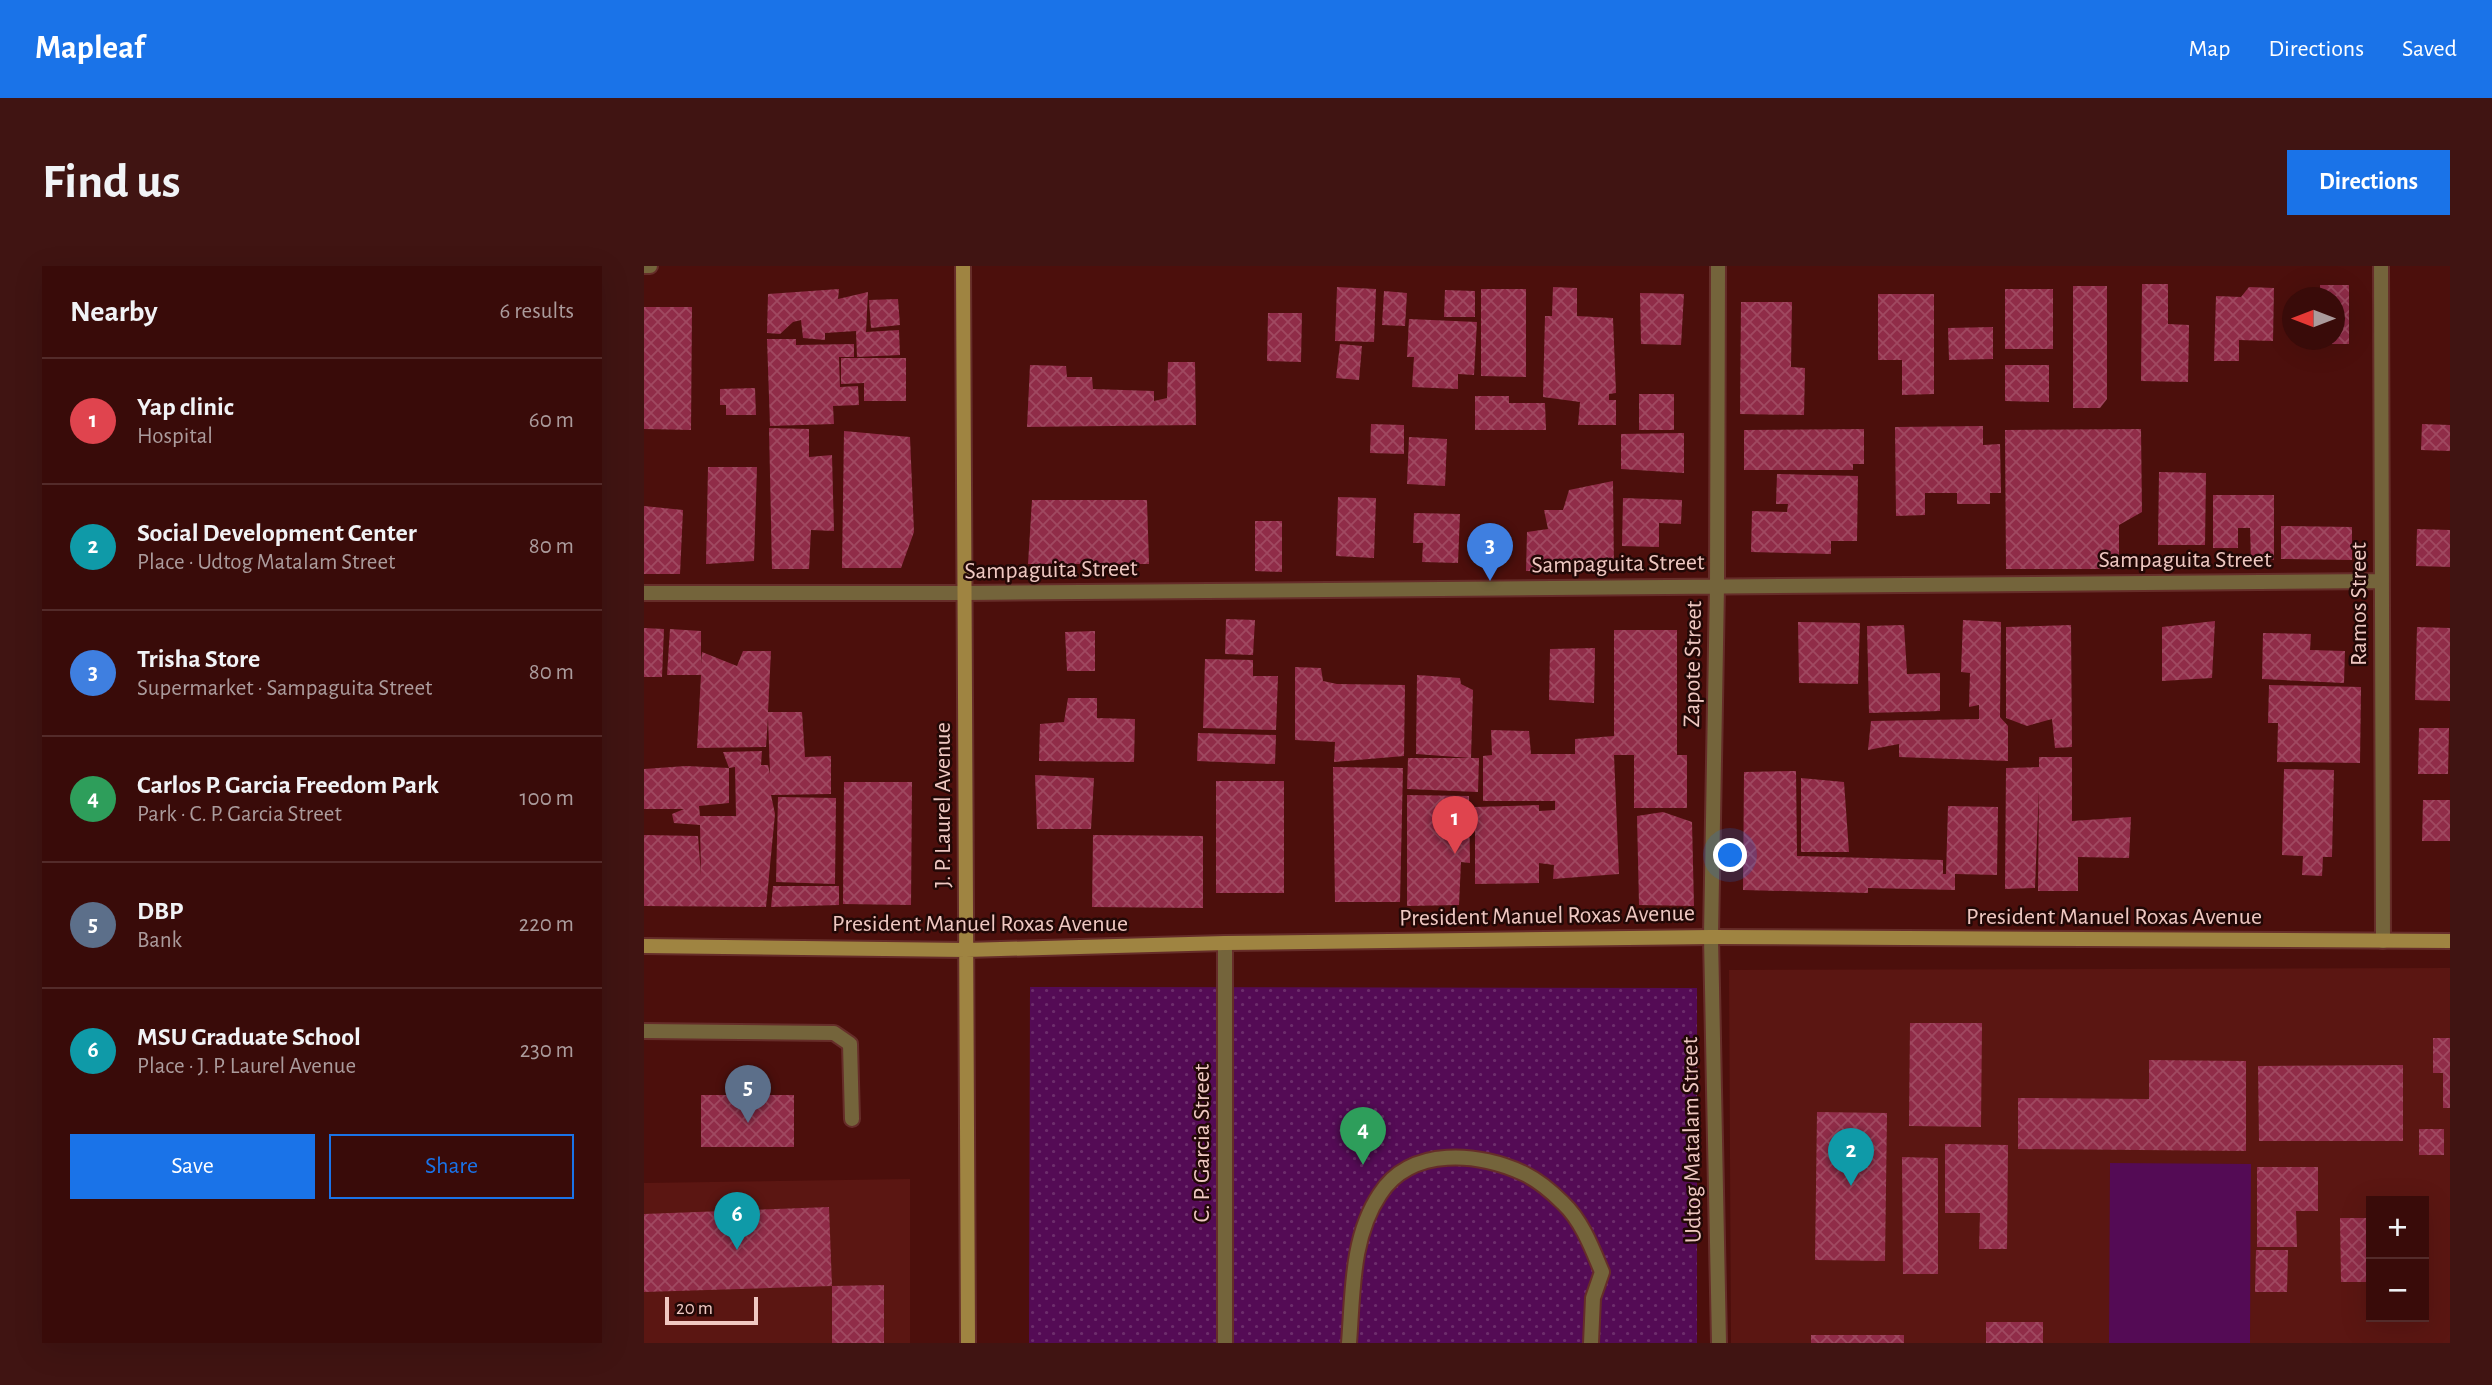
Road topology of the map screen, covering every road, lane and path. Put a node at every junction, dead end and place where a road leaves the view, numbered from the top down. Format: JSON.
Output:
{"nodes":[{"id":1,"x":644,"y":266,"type":"edge"},
{"id":2,"x":650,"y":266,"type":"edge"},
{"id":3,"x":963,"y":266,"type":"edge"},
{"id":4,"x":1718,"y":266,"type":"edge"},
{"id":5,"x":2381,"y":266,"type":"edge"},
{"id":6,"x":2382,"y":581,"type":"junction"},
{"id":7,"x":1717,"y":586,"type":"junction"},
{"id":8,"x":644,"y":593,"type":"edge"},
{"id":9,"x":965,"y":593,"type":"junction"},
{"id":10,"x":1711,"y":937,"type":"junction"},
{"id":11,"x":2384,"y":941,"type":"junction"},
{"id":12,"x":2450,"y":942,"type":"edge"},
{"id":13,"x":1225,"y":943,"type":"junction"},
{"id":14,"x":644,"y":946,"type":"edge"},
{"id":15,"x":966,"y":950,"type":"junction"},
{"id":16,"x":644,"y":1031,"type":"edge"},
{"id":17,"x":852,"y":1119,"type":"dead end"},
{"id":18,"x":968,"y":1343,"type":"edge"},
{"id":19,"x":1225,"y":1343,"type":"edge"},
{"id":20,"x":1349,"y":1343,"type":"edge"},
{"id":21,"x":1591,"y":1343,"type":"edge"},
{"id":22,"x":1719,"y":1343,"type":"edge"}],
"edges":[{"from":1,"to":2,"type":"street"},
{"from":3,"to":9,"type":"main road","name":"J. P. Laurel Avenue"},
{"from":4,"to":7,"type":"street","name":"Zapote Street"},
{"from":5,"to":6,"type":"street","name":"Ramos Street"},
{"from":6,"to":7,"type":"street","name":"Sampaguita Street"},
{"from":6,"to":11,"type":"street","name":"Ramos Street"},
{"from":7,"to":9,"type":"street","name":"Sampaguita Street"},
{"from":7,"to":10,"type":"street","name":"Zapote Street"},
{"from":8,"to":9,"type":"street","name":"Sampaguita Street"},
{"from":9,"to":15,"type":"main road","name":"J. P. Laurel Avenue"},
{"from":10,"to":11,"type":"main road","name":"President Manuel Roxas Avenue"},
{"from":10,"to":13,"type":"main road","name":"President Manuel Roxas Avenue"},
{"from":10,"to":22,"type":"street","name":"Udtog Matalam Street"},
{"from":11,"to":12,"type":"main road","name":"President Manuel Roxas Avenue"},
{"from":13,"to":15,"type":"main road","name":"President Manuel Roxas Avenue"},
{"from":13,"to":19,"type":"street","name":"C. P. Garcia Street"},
{"from":14,"to":15,"type":"main road","name":"President Manuel Roxas Avenue"},
{"from":15,"to":18,"type":"main road","name":"J. P. Laurel Avenue"},
{"from":16,"to":17,"type":"street"},
{"from":20,"to":21,"type":"street"}]}
